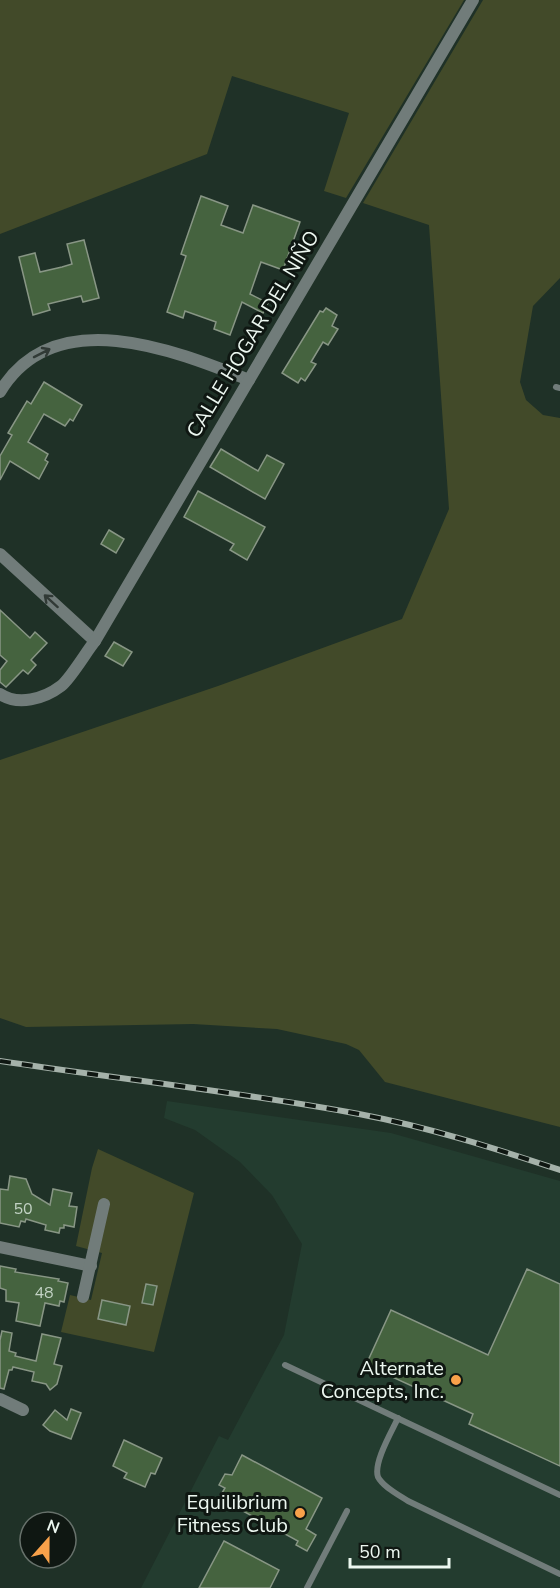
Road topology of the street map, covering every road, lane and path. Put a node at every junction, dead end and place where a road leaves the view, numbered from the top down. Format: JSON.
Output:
{"nodes":[{"id":1,"x":473,"y":0,"type":"edge"},
{"id":2,"x":249,"y":380,"type":"junction"},
{"id":3,"x":0,"y":392,"type":"edge"},
{"id":4,"x":0,"y":554,"type":"edge"},
{"id":5,"x":95,"y":641,"type":"junction"},
{"id":6,"x":0,"y":694,"type":"edge"},
{"id":7,"x":104,"y":1204,"type":"dead end"},
{"id":8,"x":0,"y":1246,"type":"edge"},
{"id":9,"x":91,"y":1266,"type":"junction"},
{"id":10,"x":83,"y":1298,"type":"dead end"},
{"id":11,"x":285,"y":1365,"type":"dead end"},
{"id":12,"x":0,"y":1399,"type":"edge"},
{"id":13,"x":23,"y":1410,"type":"dead end"},
{"id":14,"x":398,"y":1418,"type":"junction"},
{"id":15,"x":560,"y":1495,"type":"edge"},
{"id":16,"x":347,"y":1511,"type":"dead end"},
{"id":17,"x":560,"y":1574,"type":"edge"},
{"id":18,"x":307,"y":1588,"type":"edge"}],
"edges":[{"from":1,"to":2,"type":"street","name":"CALLE HOGAR DEL NIÑO"},
{"from":3,"to":2,"type":"street","one_way":true},
{"from":2,"to":5,"type":"street","name":"CALLE HOGAR DEL NIÑO"},
{"from":5,"to":4,"type":"street","one_way":true},
{"from":5,"to":6,"type":"street","name":"CALLE HOGAR DEL NIÑO"},
{"from":7,"to":9,"type":"street"},
{"from":8,"to":9,"type":"street"},
{"from":9,"to":10,"type":"street"},
{"from":11,"to":14,"type":"lane"},
{"from":12,"to":13,"type":"street"},
{"from":14,"to":15,"type":"lane"},
{"from":14,"to":17,"type":"lane"},
{"from":16,"to":18,"type":"lane"}]}
